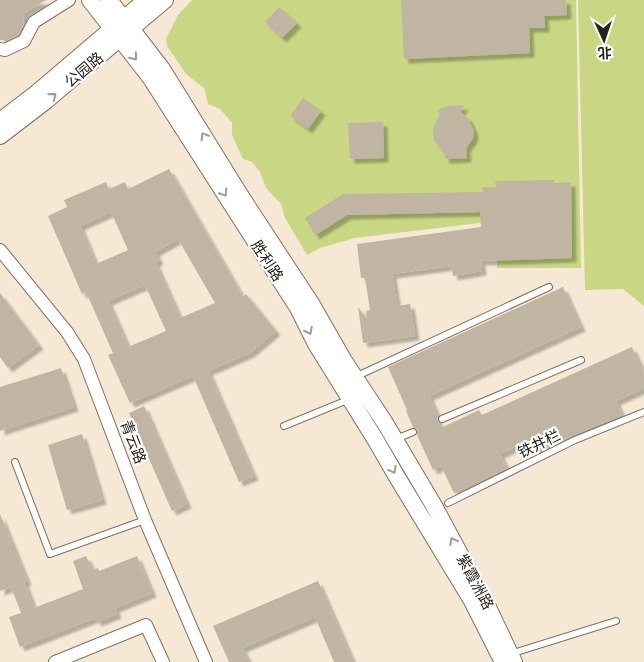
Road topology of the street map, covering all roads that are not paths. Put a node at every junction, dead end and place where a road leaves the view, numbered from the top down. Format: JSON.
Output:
{"nodes":[{"id":1,"x":69,"y":0,"type":"edge"},
{"id":2,"x":90,"y":0,"type":"edge"},
{"id":3,"x":109,"y":0,"type":"edge"},
{"id":4,"x":146,"y":0,"type":"edge"},
{"id":5,"x":166,"y":0,"type":"edge"},
{"id":6,"x":118,"y":27,"type":"junction"},
{"id":7,"x":0,"y":49,"type":"edge"},
{"id":8,"x":0,"y":121,"type":"edge"},
{"id":9,"x":0,"y":136,"type":"edge"},
{"id":10,"x":0,"y":250,"type":"edge"},
{"id":11,"x":549,"y":287,"type":"dead end"},
{"id":12,"x":581,"y":360,"type":"dead end"},
{"id":13,"x":347,"y":380,"type":"junction"},
{"id":14,"x":358,"y":396,"type":"junction"},
{"id":15,"x":644,"y":412,"type":"edge"},
{"id":16,"x":442,"y":419,"type":"dead end"},
{"id":17,"x":284,"y":426,"type":"dead end"},
{"id":18,"x":413,"y":432,"type":"dead end"},
{"id":19,"x":395,"y":439,"type":"junction"},
{"id":20,"x":380,"y":446,"type":"junction"},
{"id":21,"x":15,"y":462,"type":"dead end"},
{"id":22,"x":440,"y":504,"type":"junction"},
{"id":23,"x":417,"y":511,"type":"joint"},
{"id":24,"x":145,"y":520,"type":"junction"},
{"id":25,"x":616,"y":620,"type":"dead end"},
{"id":26,"x":507,"y":659,"type":"edge"},
{"id":27,"x":55,"y":662,"type":"edge"},
{"id":28,"x":164,"y":662,"type":"edge"},
{"id":29,"x":206,"y":662,"type":"edge"}],
"edges":[{"from":1,"to":7,"type":"street"},
{"from":2,"to":6,"type":"street"},
{"from":3,"to":6,"type":"street"},
{"from":4,"to":6,"type":"street","name":"公园路"},
{"from":5,"to":6,"type":"street","name":"公园路"},
{"from":6,"to":8,"type":"street","name":"公园路"},
{"from":9,"to":6,"type":"street","name":"公园路","one_way":true},
{"from":6,"to":13,"type":"street","name":"胜利路"},
{"from":10,"to":24,"type":"street","name":"青云路"},
{"from":11,"to":13,"type":"lane"},
{"from":12,"to":16,"type":"lane"},
{"from":13,"to":14,"type":"street","name":"胜利路"},
{"from":14,"to":17,"type":"lane"},
{"from":14,"to":19,"type":"street","name":"胜利路"},
{"from":14,"to":20,"type":"street","name":"胜利路"},
{"from":15,"to":22,"type":"lane","name":"铁井栏"},
{"from":18,"to":19,"type":"lane"},
{"from":19,"to":20,"type":"lane"},
{"from":19,"to":22,"type":"street","name":"胜利路"},
{"from":20,"to":23,"type":"street","name":"胜利路","one_way":true},
{"from":21,"to":24,"type":"lane"},
{"from":26,"to":22,"type":"street","name":"紫霞洲路","one_way":true},
{"from":23,"to":26,"type":"street","name":"紫霞洲路"},
{"from":24,"to":29,"type":"street","name":"青云路"},
{"from":25,"to":26,"type":"lane"},
{"from":27,"to":28,"type":"street"}]}
